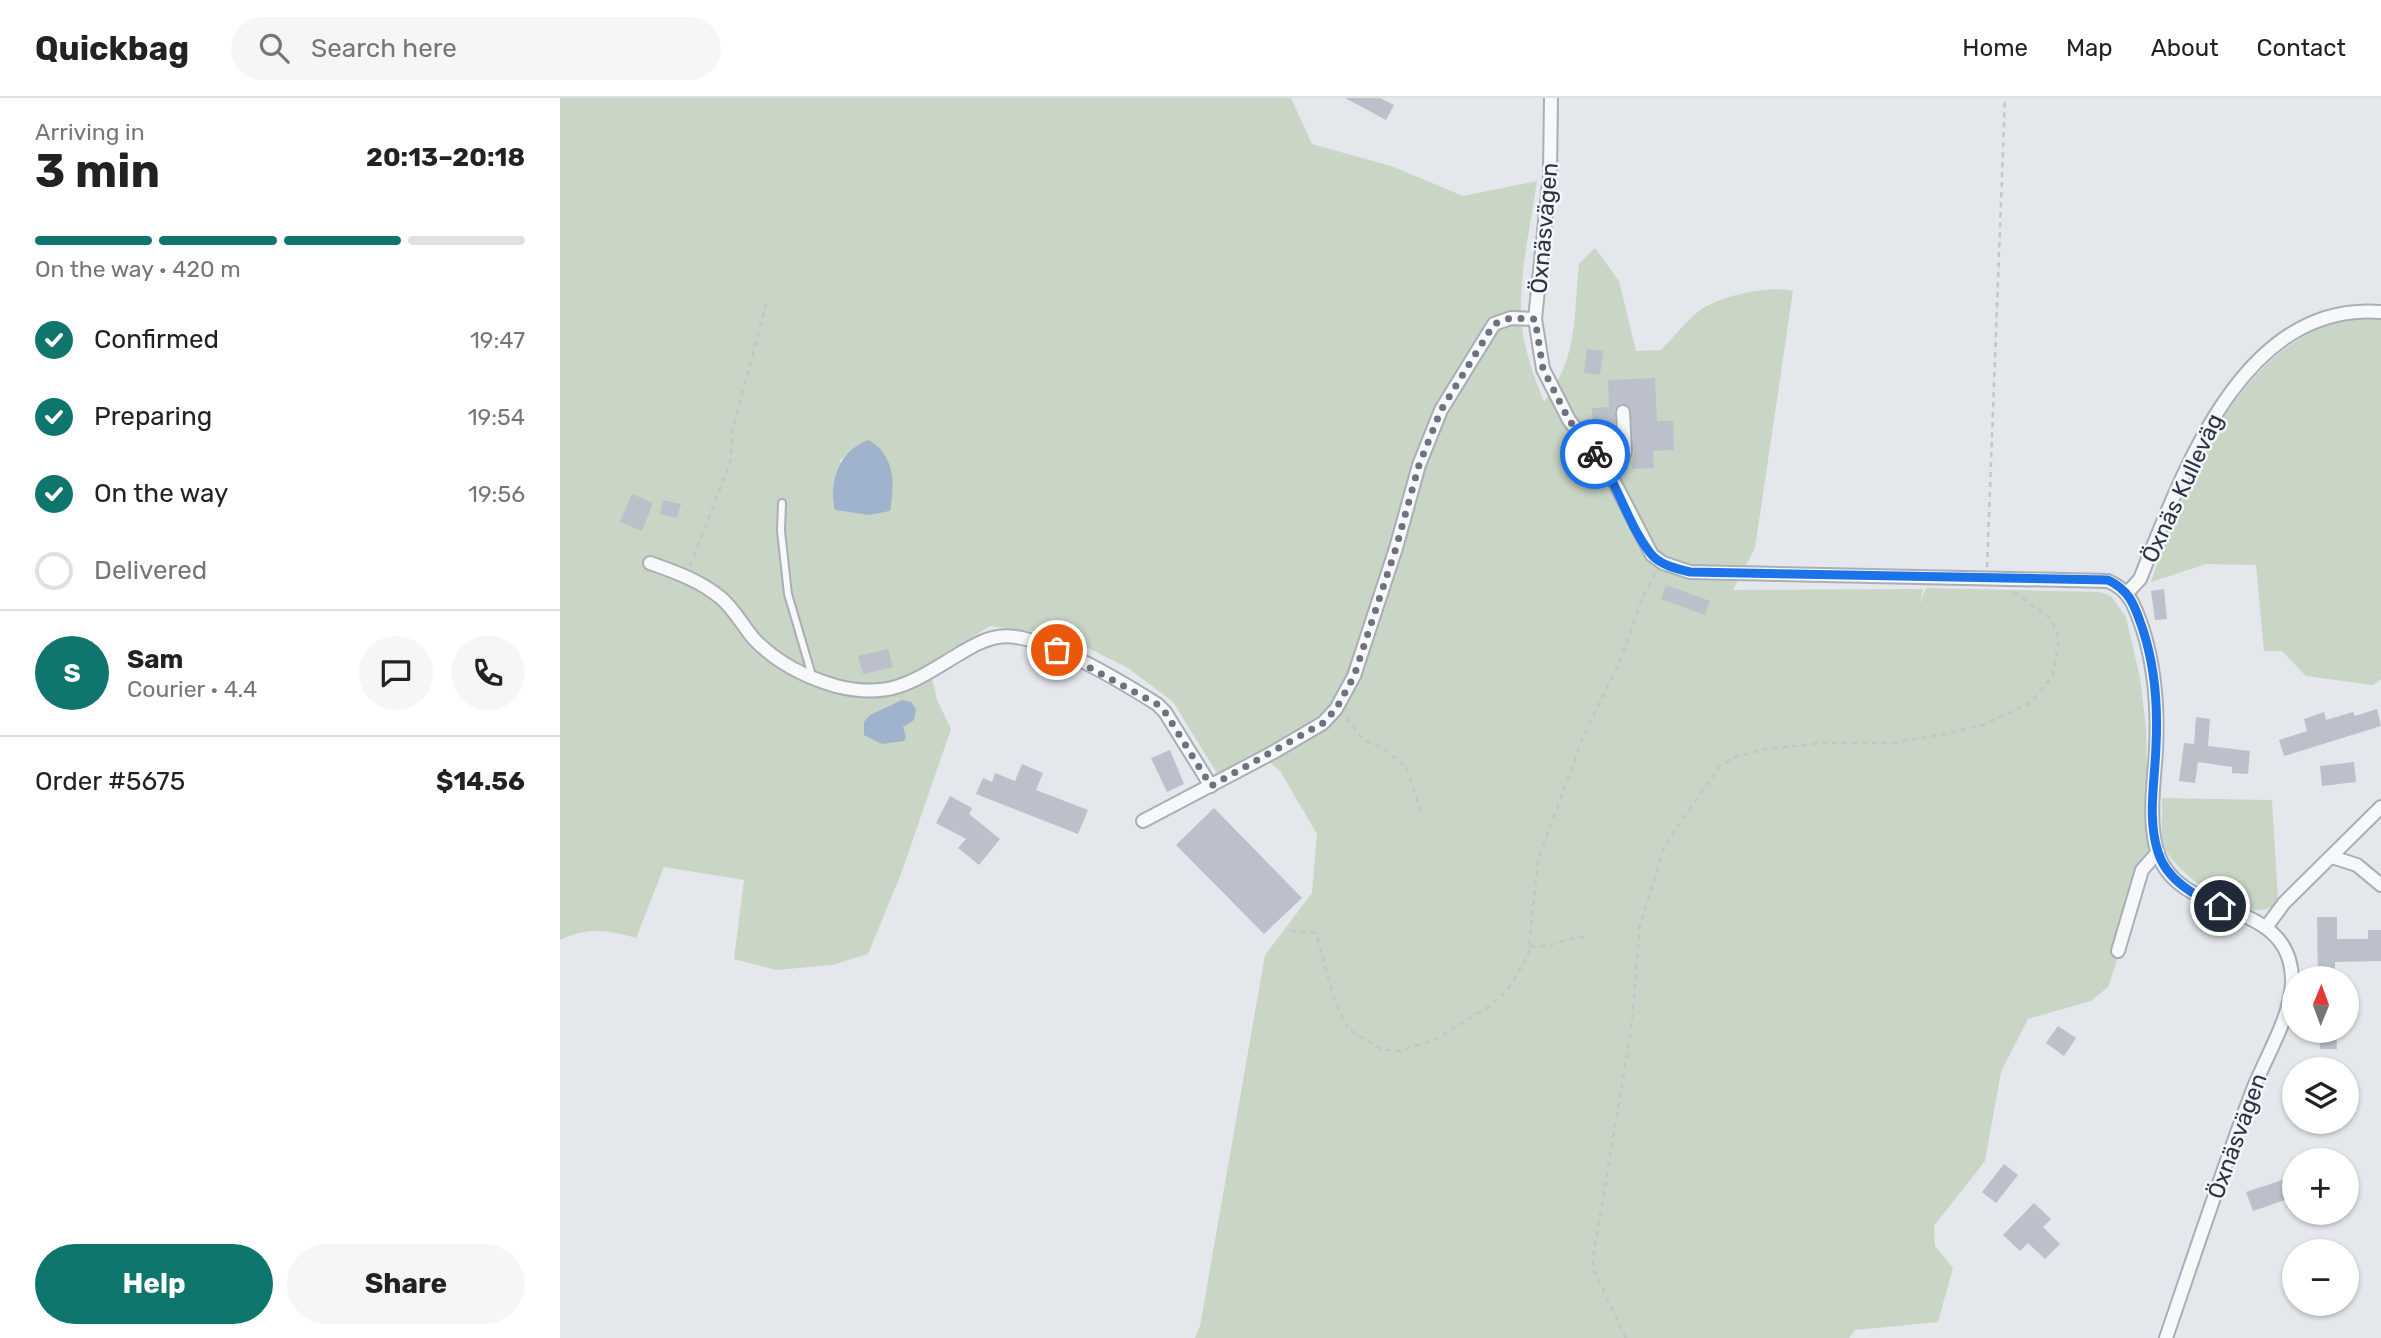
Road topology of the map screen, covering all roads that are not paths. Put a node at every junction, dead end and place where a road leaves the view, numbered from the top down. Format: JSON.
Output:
{"nodes":[{"id":1,"x":1551,"y":98,"type":"edge"},
{"id":2,"x":2381,"y":312,"type":"edge"},
{"id":3,"x":1535,"y":319,"type":"junction"},
{"id":4,"x":1623,"y":412,"type":"dead end"},
{"id":5,"x":1608,"y":470,"type":"junction"},
{"id":6,"x":782,"y":503,"type":"dead end"},
{"id":7,"x":650,"y":563,"type":"dead end"},
{"id":8,"x":2127,"y":593,"type":"junction"},
{"id":9,"x":813,"y":679,"type":"junction"},
{"id":10,"x":1211,"y":786,"type":"junction"},
{"id":11,"x":2381,"y":807,"type":"edge"},
{"id":12,"x":1143,"y":821,"type":"dead end"},
{"id":13,"x":2158,"y":852,"type":"junction"},
{"id":14,"x":2332,"y":857,"type":"junction"},
{"id":15,"x":2381,"y":885,"type":"edge"},
{"id":16,"x":2267,"y":926,"type":"junction"},
{"id":17,"x":2118,"y":951,"type":"dead end"},
{"id":18,"x":2166,"y":1338,"type":"edge"}],
"edges":[{"from":1,"to":3,"type":"street","name":"Öxnäsvägen"},
{"from":2,"to":8,"type":"street","name":"Öxnäs Kulleväg"},
{"from":3,"to":5,"type":"street","name":"Öxnäsvägen"},
{"from":3,"to":10,"type":"street"},
{"from":4,"to":5,"type":"street"},
{"from":5,"to":8,"type":"street","name":"Öxnäsvägen"},
{"from":6,"to":9,"type":"lane"},
{"from":7,"to":9,"type":"street"},
{"from":8,"to":13,"type":"street"},
{"from":9,"to":10,"type":"street"},
{"from":10,"to":12,"type":"street"},
{"from":11,"to":14,"type":"street"},
{"from":13,"to":16,"type":"street"},
{"from":13,"to":17,"type":"street"},
{"from":14,"to":15,"type":"street"},
{"from":14,"to":16,"type":"street"},
{"from":16,"to":18,"type":"street","name":"Öxnäsvägen"}]}
